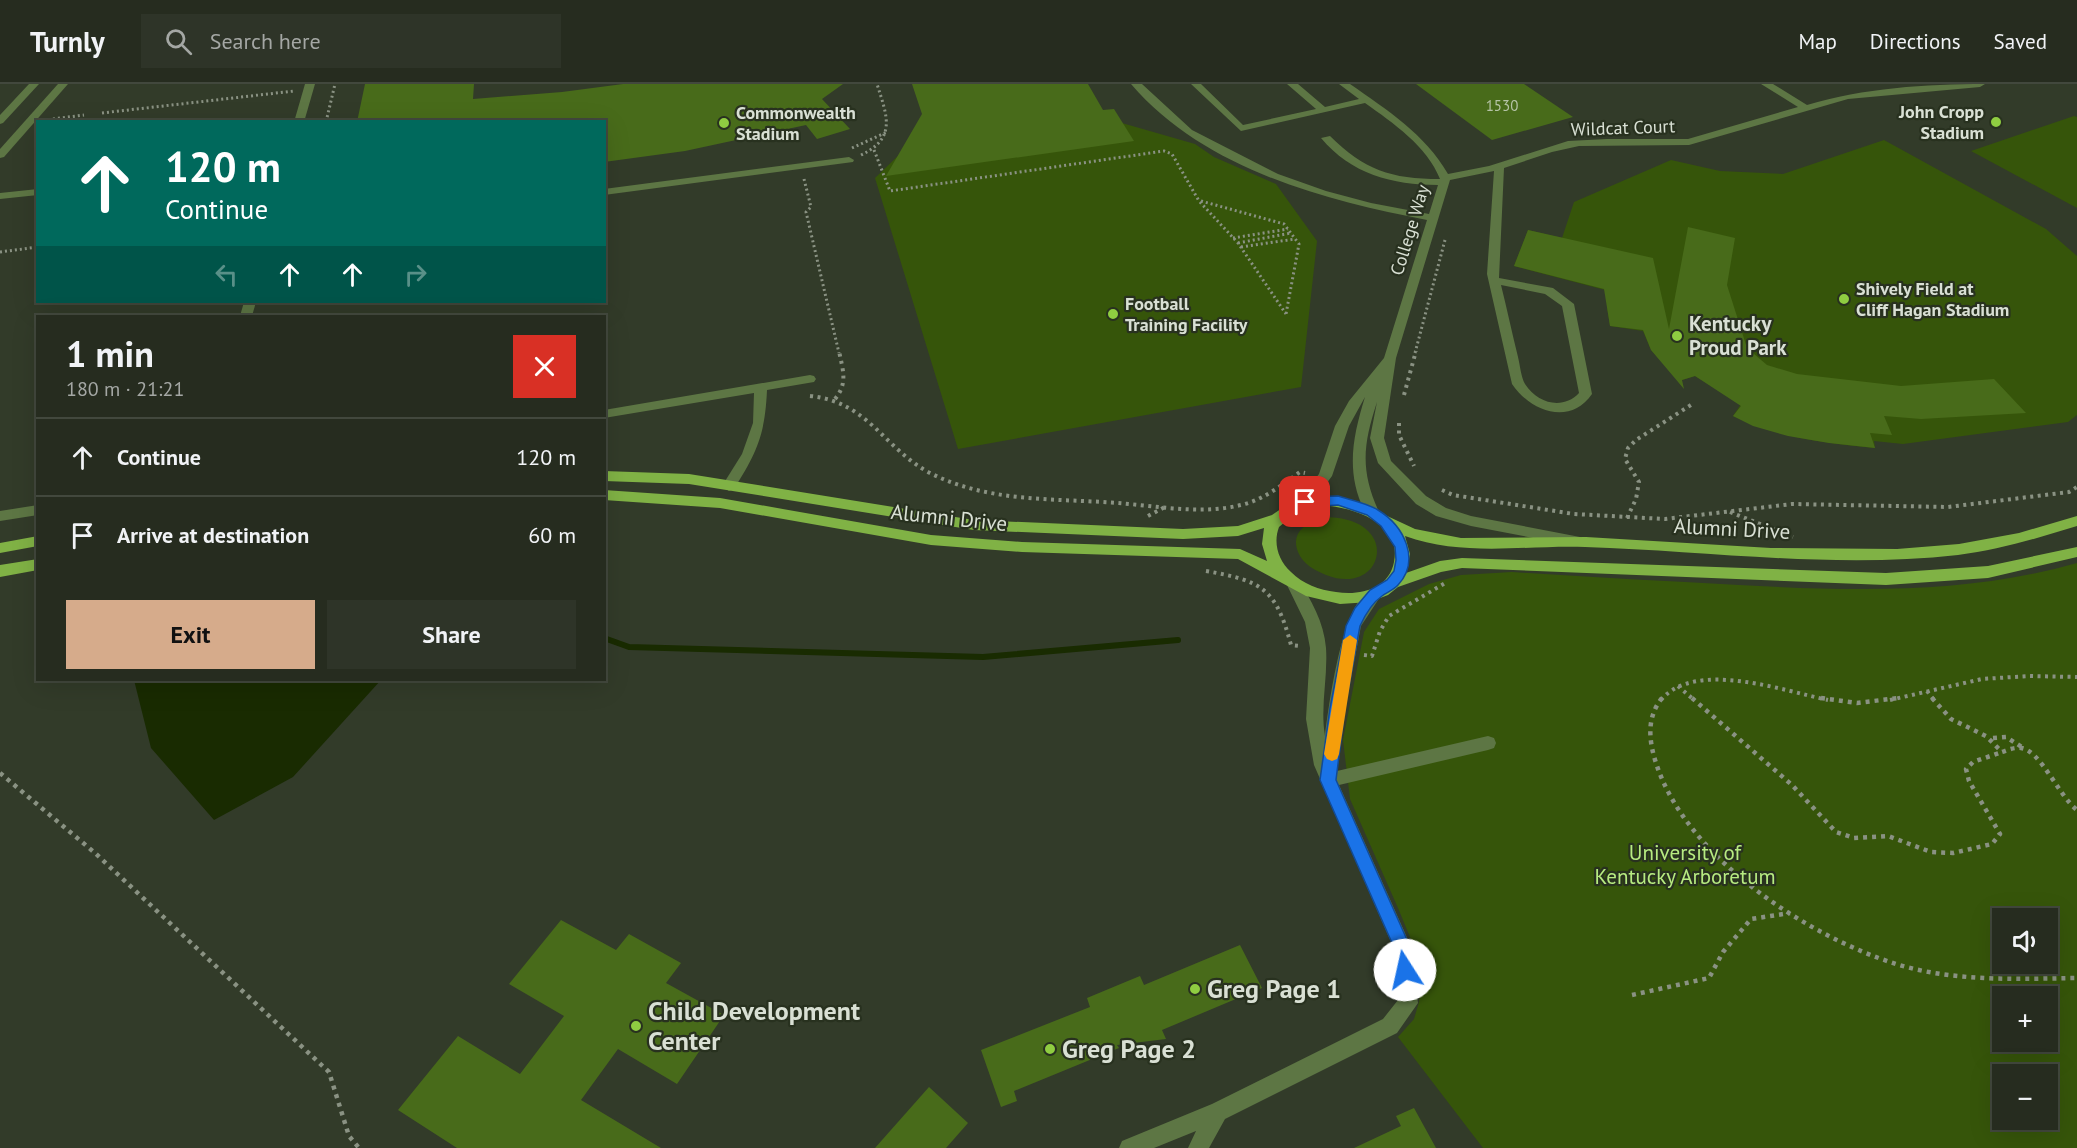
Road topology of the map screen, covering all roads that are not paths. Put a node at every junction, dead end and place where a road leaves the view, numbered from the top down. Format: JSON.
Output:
{"nodes":[{"id":1,"x":34,"y":84,"type":"edge"},
{"id":2,"x":63,"y":84,"type":"edge"},
{"id":3,"x":310,"y":84,"type":"edge"},
{"id":4,"x":1136,"y":84,"type":"edge"},
{"id":5,"x":1196,"y":84,"type":"edge"},
{"id":6,"x":1292,"y":84,"type":"edge"},
{"id":7,"x":1344,"y":84,"type":"edge"},
{"id":8,"x":1766,"y":84,"type":"edge"},
{"id":9,"x":1980,"y":84,"type":"edge"},
{"id":10,"x":1366,"y":100,"type":"junction"},
{"id":11,"x":1804,"y":107,"type":"junction"},
{"id":12,"x":1323,"y":110,"type":"junction"},
{"id":13,"x":300,"y":120,"type":"edge"},
{"id":14,"x":0,"y":121,"type":"edge"},
{"id":15,"x":1326,"y":138,"type":"dead end"},
{"id":16,"x":0,"y":155,"type":"edge"},
{"id":17,"x":849,"y":160,"type":"road end"},
{"id":18,"x":1499,"y":166,"type":"junction"},
{"id":19,"x":1445,"y":180,"type":"junction"},
{"id":20,"x":36,"y":192,"type":"edge"},
{"id":21,"x":606,"y":192,"type":"edge"},
{"id":22,"x":0,"y":196,"type":"edge"},
{"id":23,"x":1434,"y":218,"type":"junction"},
{"id":24,"x":1494,"y":280,"type":"junction"},
{"id":25,"x":1390,"y":358,"type":"junction"},
{"id":26,"x":1380,"y":371,"type":"junction"},
{"id":27,"x":810,"y":379,"type":"dead end"},
{"id":28,"x":761,"y":388,"type":"junction"},
{"id":29,"x":606,"y":414,"type":"edge"},
{"id":30,"x":606,"y":476,"type":"edge"},
{"id":31,"x":729,"y":486,"type":"junction"},
{"id":32,"x":606,"y":495,"type":"edge"},
{"id":33,"x":1305,"y":502,"type":"junction"},
{"id":34,"x":720,"y":503,"type":"junction"},
{"id":35,"x":36,"y":510,"type":"edge"},
{"id":36,"x":1372,"y":512,"type":"junction"},
{"id":37,"x":0,"y":516,"type":"edge"},
{"id":38,"x":1276,"y":519,"type":"junction"},
{"id":39,"x":2077,"y":521,"type":"edge"},
{"id":40,"x":1386,"y":522,"type":"junction"},
{"id":41,"x":36,"y":541,"type":"edge"},
{"id":42,"x":1583,"y":542,"type":"junction"},
{"id":43,"x":0,"y":548,"type":"edge"},
{"id":44,"x":2077,"y":552,"type":"edge"},
{"id":45,"x":36,"y":564,"type":"edge"},
{"id":46,"x":0,"y":571,"type":"edge"},
{"id":47,"x":1289,"y":580,"type":"junction"},
{"id":48,"x":1392,"y":583,"type":"junction"},
{"id":49,"x":1375,"y":594,"type":"junction"},
{"id":50,"x":1488,"y":743,"type":"dead end"},
{"id":51,"x":1328,"y":780,"type":"junction"},
{"id":52,"x":1218,"y":1112,"type":"junction"},
{"id":53,"x":1129,"y":1148,"type":"edge"},
{"id":54,"x":1198,"y":1148,"type":"edge"}],
"edges":[{"from":1,"to":14,"type":"street"},
{"from":2,"to":16,"type":"street"},
{"from":3,"to":13,"type":"street"},
{"from":4,"to":23,"type":"street"},
{"from":5,"to":12,"type":"street"},
{"from":6,"to":12,"type":"street"},
{"from":7,"to":10,"type":"street","name":"College Way"},
{"from":8,"to":11,"type":"street"},
{"from":9,"to":11,"type":"street","name":"Wildcat Court"},
{"from":10,"to":12,"type":"street"},
{"from":10,"to":19,"type":"street","name":"College Way"},
{"from":11,"to":18,"type":"street","name":"Wildcat Court"},
{"from":15,"to":19,"type":"street","name":"Wildcat Court"},
{"from":17,"to":21,"type":"street"},
{"from":18,"to":19,"type":"street","name":"Wildcat Court"},
{"from":18,"to":24,"type":"street"},
{"from":19,"to":23,"type":"street","name":"College Way"},
{"from":20,"to":22,"type":"street"},
{"from":23,"to":25,"type":"street","name":"College Way"},
{"from":24,"to":24,"type":"street"},
{"from":25,"to":26,"type":"street","name":"College Way"},
{"from":25,"to":42,"type":"street","name":"College Way"},
{"from":26,"to":33,"type":"street","name":"College Way"},
{"from":26,"to":36,"type":"street","name":"College Way"},
{"from":27,"to":28,"type":"street"},
{"from":28,"to":29,"type":"street"},
{"from":28,"to":31,"type":"street"},
{"from":30,"to":31,"type":"main road","name":"Alumni Drive"},
{"from":31,"to":34,"type":"main road"},
{"from":31,"to":38,"type":"main road","name":"Alumni Drive"},
{"from":32,"to":34,"type":"main road","name":"Alumni Drive"},
{"from":33,"to":36,"type":"main road"},
{"from":33,"to":38,"type":"main road"},
{"from":34,"to":47,"type":"main road","name":"Alumni Drive"},
{"from":35,"to":37,"type":"street"},
{"from":36,"to":40,"type":"main road"},
{"from":38,"to":47,"type":"main road"},
{"from":39,"to":42,"type":"main road","name":"Alumni Drive"},
{"from":40,"to":42,"type":"main road","name":"Alumni Drive"},
{"from":40,"to":48,"type":"main road"},
{"from":41,"to":43,"type":"main road"},
{"from":44,"to":48,"type":"main road","name":"Alumni Drive"},
{"from":45,"to":46,"type":"main road"},
{"from":47,"to":49,"type":"main road"},
{"from":47,"to":51,"type":"street"},
{"from":48,"to":49,"type":"main road"},
{"from":49,"to":51,"type":"street"},
{"from":50,"to":51,"type":"street"},
{"from":51,"to":52,"type":"street"},
{"from":52,"to":53,"type":"street"},
{"from":52,"to":54,"type":"street"}]}
